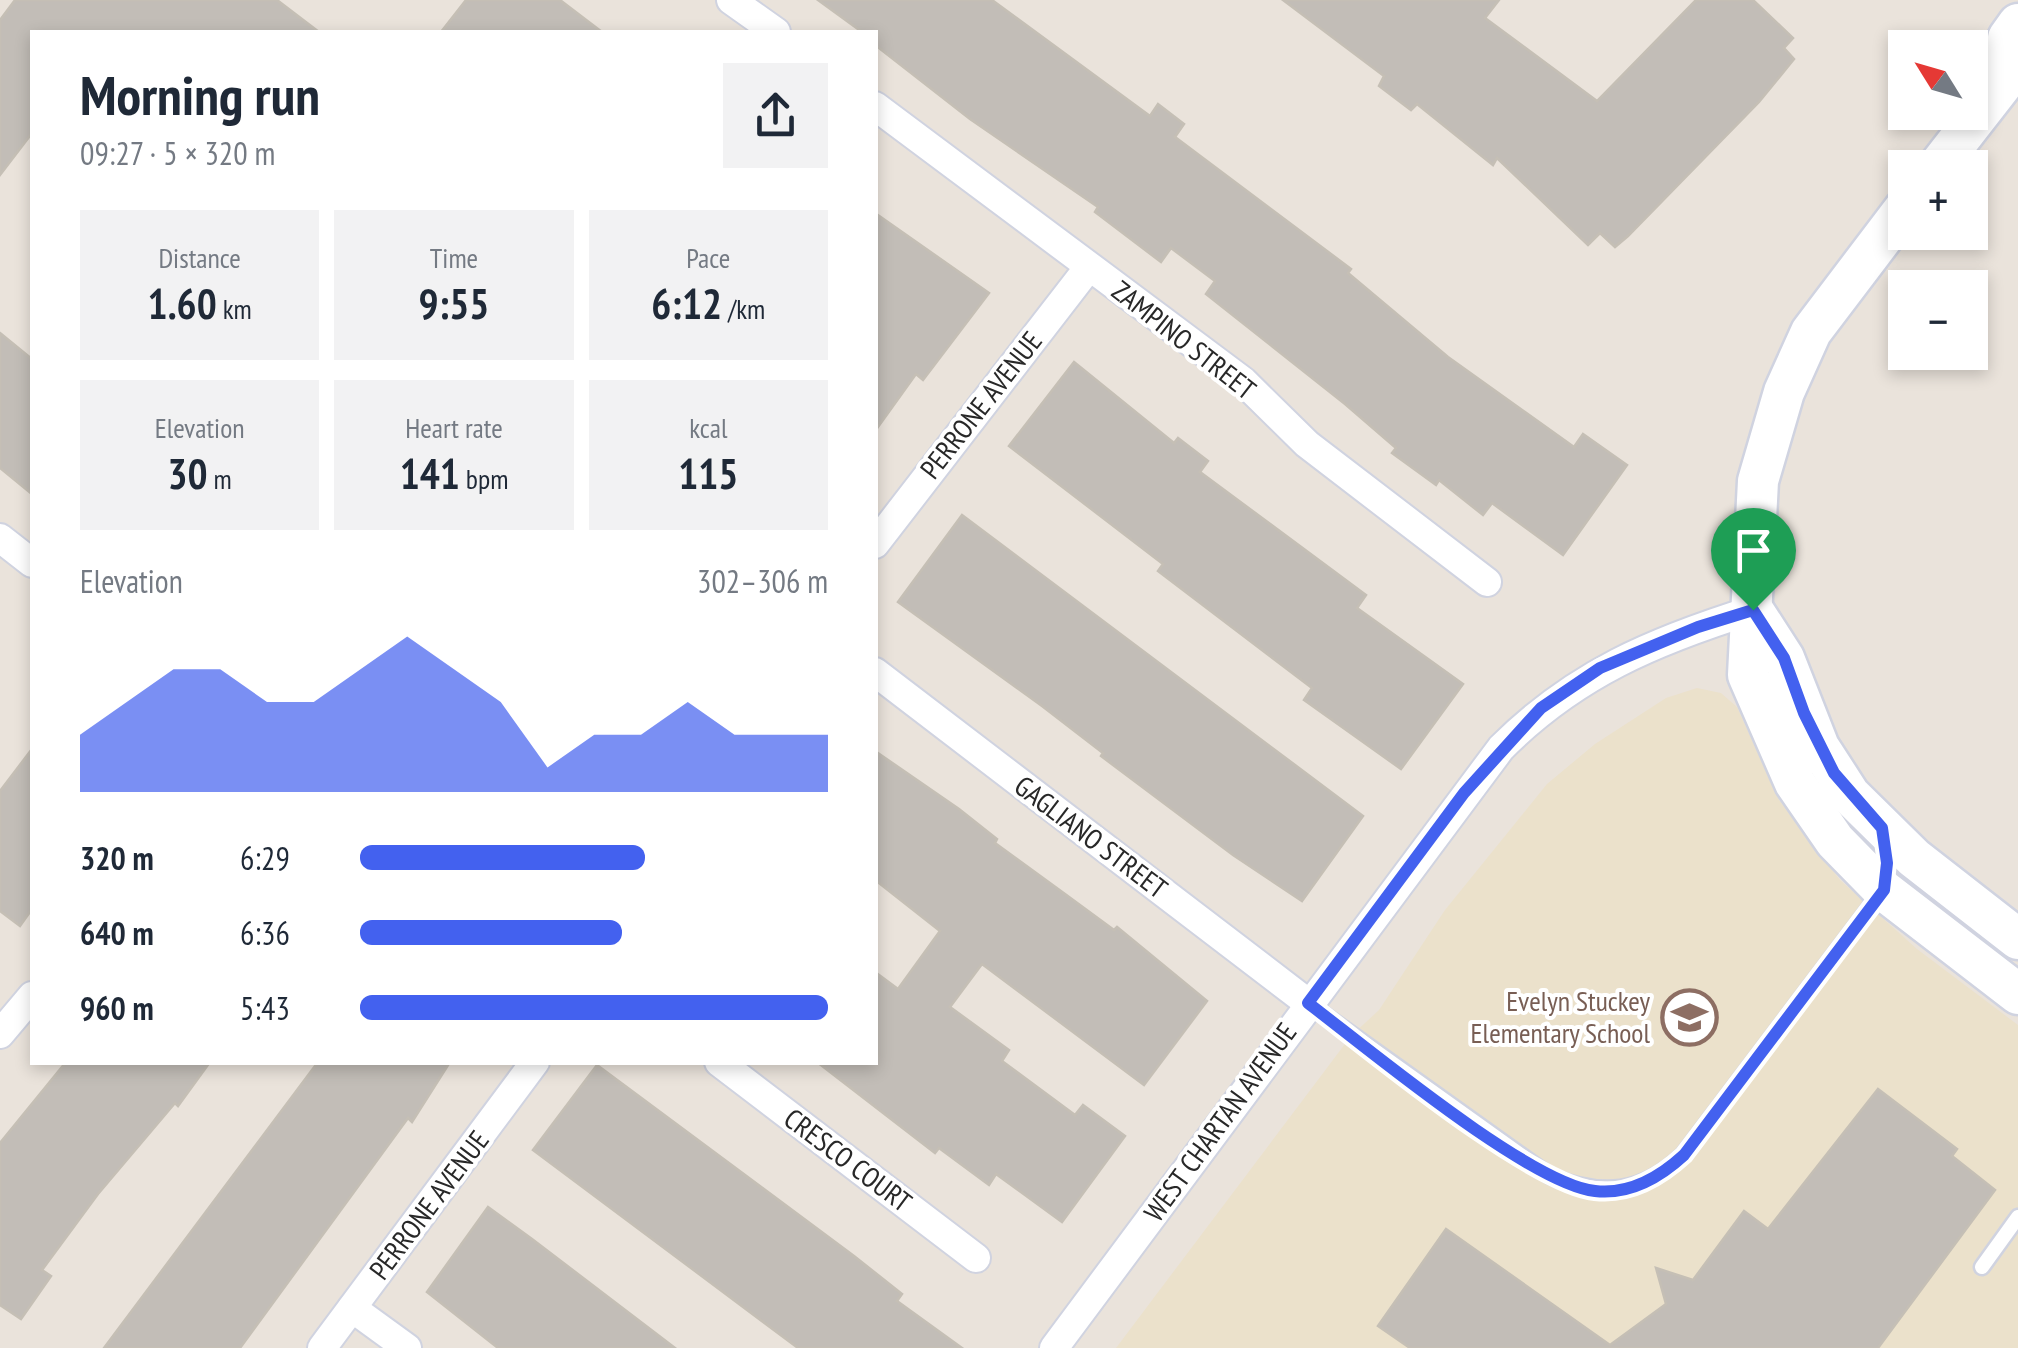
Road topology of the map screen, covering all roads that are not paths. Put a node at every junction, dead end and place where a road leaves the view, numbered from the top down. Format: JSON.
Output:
{"nodes":[{"id":1,"x":741,"y":16,"type":"edge"},
{"id":2,"x":2018,"y":24,"type":"edge"},
{"id":3,"x":772,"y":30,"type":"edge"},
{"id":4,"x":2011,"y":80,"type":"edge"},
{"id":5,"x":878,"y":108,"type":"edge"},
{"id":6,"x":1952,"y":150,"type":"edge"},
{"id":7,"x":1888,"y":231,"type":"edge"},
{"id":8,"x":1089,"y":266,"type":"junction"},
{"id":9,"x":0,"y":538,"type":"edge"},
{"id":10,"x":878,"y":540,"type":"edge"},
{"id":11,"x":30,"y":561,"type":"edge"},
{"id":12,"x":1488,"y":582,"type":"dead end"},
{"id":13,"x":1753,"y":610,"type":"junction"},
{"id":14,"x":878,"y":674,"type":"edge"},
{"id":15,"x":1882,"y":828,"type":"junction"},
{"id":16,"x":1884,"y":890,"type":"junction"},
{"id":17,"x":2018,"y":938,"type":"edge"},
{"id":18,"x":2018,"y":994,"type":"edge"},
{"id":19,"x":30,"y":998,"type":"edge"},
{"id":20,"x":1308,"y":1003,"type":"junction"},
{"id":21,"x":0,"y":1034,"type":"edge"},
{"id":22,"x":533,"y":1065,"type":"edge"},
{"id":23,"x":723,"y":1065,"type":"edge"},
{"id":24,"x":2018,"y":1217,"type":"edge"},
{"id":25,"x":976,"y":1258,"type":"dead end"},
{"id":26,"x":1982,"y":1267,"type":"dead end"},
{"id":27,"x":352,"y":1308,"type":"junction"},
{"id":28,"x":322,"y":1348,"type":"edge"},
{"id":29,"x":407,"y":1348,"type":"edge"},
{"id":30,"x":1054,"y":1348,"type":"edge"}],
"edges":[{"from":1,"to":3,"type":"street"},
{"from":2,"to":4,"type":"street"},
{"from":4,"to":6,"type":"street"},
{"from":5,"to":8,"type":"street","name":"ZAMPINO STREET"},
{"from":7,"to":13,"type":"street"},
{"from":8,"to":10,"type":"street","name":"PERRONE AVENUE"},
{"from":8,"to":12,"type":"street","name":"ZAMPINO STREET"},
{"from":9,"to":11,"type":"street"},
{"from":13,"to":15,"type":"street"},
{"from":13,"to":16,"type":"street"},
{"from":13,"to":20,"type":"street","name":"WEST CHARTAN AVENUE"},
{"from":14,"to":20,"type":"street","name":"GAGLIANO STREET"},
{"from":15,"to":16,"type":"lane"},
{"from":15,"to":17,"type":"street"},
{"from":16,"to":18,"type":"street"},
{"from":16,"to":20,"type":"lane"},
{"from":19,"to":21,"type":"street"},
{"from":20,"to":30,"type":"street","name":"WEST CHARTAN AVENUE"},
{"from":22,"to":27,"type":"street","name":"PERRONE AVENUE"},
{"from":23,"to":25,"type":"street","name":"CRESCO COURT"},
{"from":24,"to":26,"type":"lane"},
{"from":27,"to":28,"type":"street","name":"PERRONE AVENUE"},
{"from":27,"to":29,"type":"street"}]}
